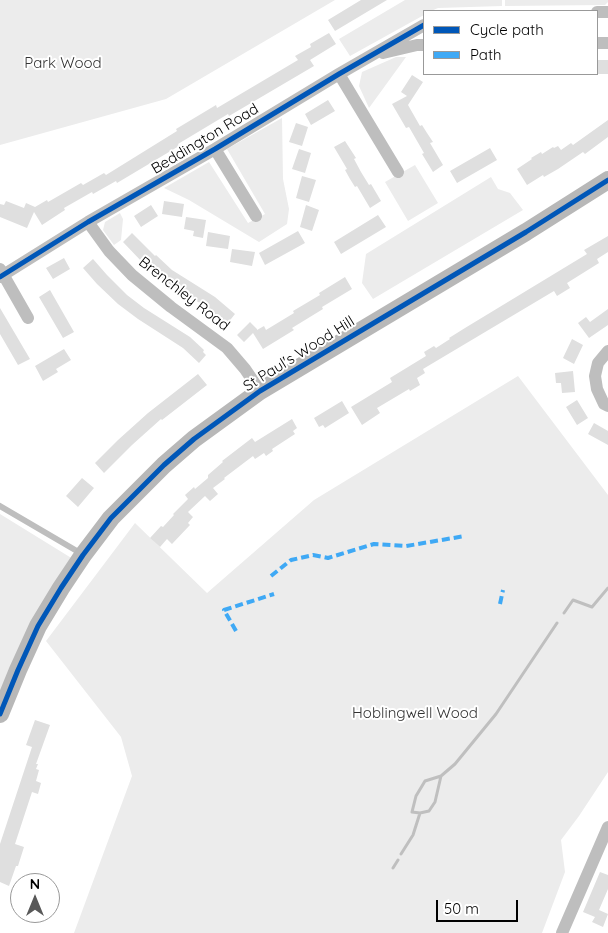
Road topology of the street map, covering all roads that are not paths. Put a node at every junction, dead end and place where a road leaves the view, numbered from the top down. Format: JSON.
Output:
{"nodes":[{"id":1,"x":423,"y":26,"type":"edge"},
{"id":2,"x":423,"y":45,"type":"edge"},
{"id":3,"x":369,"y":57,"type":"junction"},
{"id":4,"x":339,"y":74,"type":"junction"},
{"id":5,"x":215,"y":149,"type":"junction"},
{"id":6,"x":398,"y":172,"type":"dead end"},
{"id":7,"x":608,"y":180,"type":"edge"},
{"id":8,"x":256,"y":216,"type":"dead end"},
{"id":9,"x":88,"y":222,"type":"junction"},
{"id":10,"x":1,"y":274,"type":"edge"},
{"id":11,"x":28,"y":318,"type":"dead end"},
{"id":12,"x":608,"y":350,"type":"edge"},
{"id":13,"x":260,"y":391,"type":"junction"},
{"id":14,"x":608,"y":406,"type":"edge"},
{"id":15,"x":0,"y":506,"type":"edge"},
{"id":16,"x":83,"y":555,"type":"junction"},
{"id":17,"x":0,"y":714,"type":"edge"},
{"id":18,"x":608,"y":827,"type":"edge"},
{"id":19,"x":562,"y":933,"type":"edge"}],
"edges":[{"from":1,"to":3,"type":"street","name":"Beddington Road"},
{"from":2,"to":3,"type":"street","name":"Beddington Road"},
{"from":3,"to":4,"type":"street","name":"Beddington Road"},
{"from":4,"to":5,"type":"street","name":"Beddington Road"},
{"from":4,"to":6,"type":"street"},
{"from":5,"to":8,"type":"street","name":"Beddington Road"},
{"from":5,"to":9,"type":"street","name":"Beddington Road"},
{"from":7,"to":13,"type":"street","name":"St Paul's Wood Hill"},
{"from":9,"to":10,"type":"street","name":"Beddington Road"},
{"from":9,"to":13,"type":"street","name":"Brenchley Road"},
{"from":10,"to":11,"type":"street","name":"Beddington Road"},
{"from":12,"to":14,"type":"street"},
{"from":13,"to":16,"type":"street","name":"St Paul's Wood Hill"},
{"from":15,"to":16,"type":"lane"},
{"from":16,"to":17,"type":"street","name":"St Paul's Wood Hill"},
{"from":18,"to":19,"type":"street"}]}
